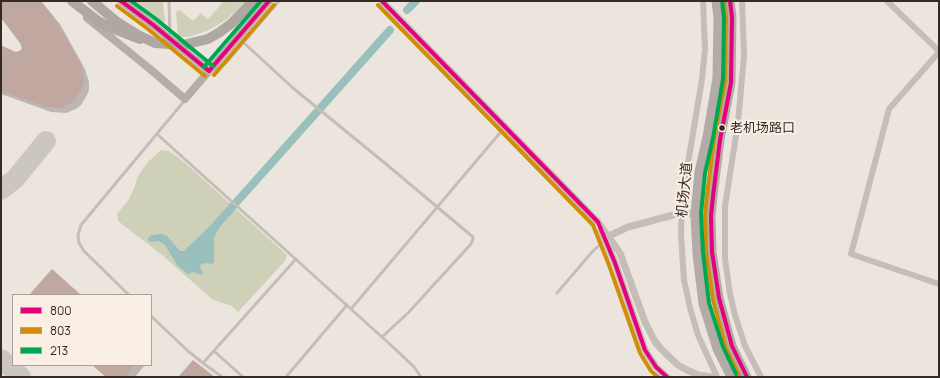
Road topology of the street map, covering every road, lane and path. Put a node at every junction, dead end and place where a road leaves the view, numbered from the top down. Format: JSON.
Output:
{"nodes":[{"id":1,"x":67,"y":1,"type":"edge"},
{"id":2,"x":72,"y":1,"type":"edge"},
{"id":3,"x":92,"y":1,"type":"edge"},
{"id":4,"x":121,"y":1,"type":"edge"},
{"id":5,"x":169,"y":1,"type":"edge"},
{"id":6,"x":253,"y":1,"type":"edge"},
{"id":7,"x":269,"y":1,"type":"edge"},
{"id":8,"x":279,"y":1,"type":"edge"},
{"id":9,"x":382,"y":1,"type":"edge"},
{"id":10,"x":703,"y":1,"type":"edge"},
{"id":11,"x":716,"y":1,"type":"edge"},
{"id":12,"x":730,"y":1,"type":"edge"},
{"id":13,"x":742,"y":1,"type":"edge"},
{"id":14,"x":887,"y":1,"type":"edge"},
{"id":15,"x":170,"y":39,"type":"junction"},
{"id":16,"x":156,"y":43,"type":"junction"},
{"id":17,"x":244,"y":43,"type":"junction"},
{"id":18,"x":939,"y":51,"type":"edge"},
{"id":19,"x":209,"y":71,"type":"junction"},
{"id":20,"x":185,"y":99,"type":"junction"},
{"id":21,"x":505,"y":127,"type":"junction"},
{"id":22,"x":157,"y":134,"type":"junction"},
{"id":23,"x":437,"y":208,"type":"junction"},
{"id":24,"x":681,"y":213,"type":"junction"},
{"id":25,"x":695,"y":214,"type":"junction"},
{"id":26,"x":607,"y":238,"type":"junction"},
{"id":27,"x":296,"y":259,"type":"junction"},
{"id":28,"x":939,"y":284,"type":"edge"},
{"id":29,"x":557,"y":293,"type":"dead end"},
{"id":30,"x":128,"y":294,"type":"edge"},
{"id":31,"x":347,"y":305,"type":"junction"},
{"id":32,"x":352,"y":309,"type":"junction"},
{"id":33,"x":152,"y":317,"type":"edge"},
{"id":34,"x":382,"y":337,"type":"junction"},
{"id":35,"x":214,"y":351,"type":"junction"},
{"id":36,"x":203,"y":363,"type":"junction"},
{"id":37,"x":222,"y":377,"type":"edge"},
{"id":38,"x":243,"y":377,"type":"edge"},
{"id":39,"x":286,"y":377,"type":"edge"},
{"id":40,"x":421,"y":377,"type":"edge"},
{"id":41,"x":667,"y":377,"type":"edge"},
{"id":42,"x":712,"y":377,"type":"edge"},
{"id":43,"x":718,"y":377,"type":"edge"},
{"id":44,"x":731,"y":377,"type":"edge"},
{"id":45,"x":747,"y":377,"type":"edge"},
{"id":46,"x":762,"y":377,"type":"edge"}],
"edges":[{"from":1,"to":20,"type":"main road"},
{"from":2,"to":16,"type":"highway","bridge":true},
{"from":3,"to":16,"type":"highway","bridge":true},
{"from":4,"to":15,"type":"main road"},
{"from":5,"to":15,"type":"lane"},
{"from":6,"to":16,"type":"highway","bridge":true},
{"from":7,"to":19,"type":"main road"},
{"from":8,"to":17,"type":"lane"},
{"from":9,"to":21,"type":"street"},
{"from":10,"to":24,"type":"street"},
{"from":11,"to":25,"type":"main road","name":"机场大道"},
{"from":12,"to":45,"type":"main road","name":"机场大道"},
{"from":13,"to":46,"type":"street"},
{"from":14,"to":18,"type":"street"},
{"from":15,"to":19,"type":"main road"},
{"from":17,"to":19,"type":"lane"},
{"from":17,"to":23,"type":"lane"},
{"from":18,"to":28,"type":"street"},
{"from":19,"to":20,"type":"main road"},
{"from":20,"to":22,"type":"lane"},
{"from":21,"to":23,"type":"lane"},
{"from":21,"to":26,"type":"street"},
{"from":22,"to":27,"type":"lane"},
{"from":22,"to":30,"type":"lane"},
{"from":23,"to":32,"type":"lane"},
{"from":23,"to":34,"type":"lane"},
{"from":24,"to":25,"type":"street"},
{"from":24,"to":26,"type":"street"},
{"from":24,"to":43,"type":"street"},
{"from":25,"to":44,"type":"main road","name":"机场大道"},
{"from":26,"to":29,"type":"lane"},
{"from":26,"to":41,"type":"street"},
{"from":26,"to":42,"type":"street"},
{"from":27,"to":31,"type":"lane"},
{"from":27,"to":35,"type":"lane"},
{"from":31,"to":32,"type":"lane"},
{"from":31,"to":39,"type":"lane"},
{"from":32,"to":34,"type":"lane"},
{"from":33,"to":36,"type":"lane"},
{"from":34,"to":40,"type":"lane"},
{"from":35,"to":36,"type":"lane"},
{"from":35,"to":38,"type":"lane"},
{"from":36,"to":37,"type":"lane"}]}
